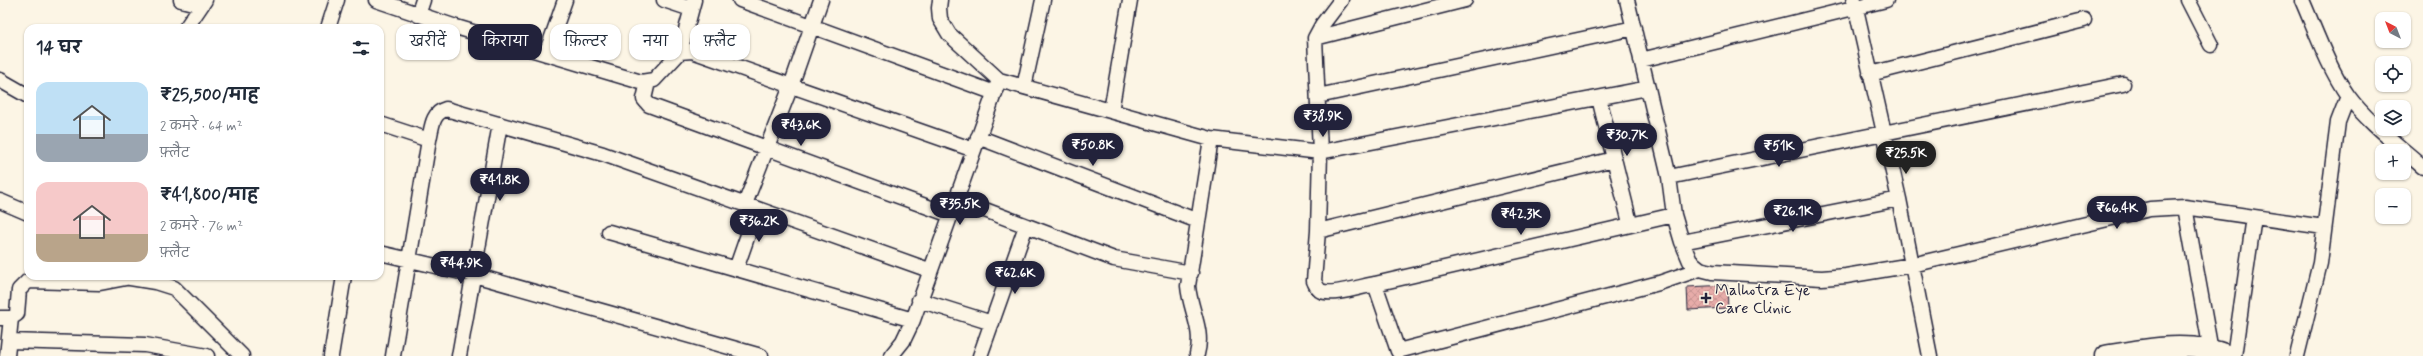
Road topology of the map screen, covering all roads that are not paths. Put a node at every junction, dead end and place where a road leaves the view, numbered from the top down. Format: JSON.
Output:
{"nodes":[{"id":1,"x":181,"y":0,"type":"edge"},
{"id":2,"x":337,"y":0,"type":"edge"},
{"id":3,"x":376,"y":0,"type":"edge"},
{"id":4,"x":423,"y":0,"type":"edge"},
{"id":5,"x":565,"y":0,"type":"edge"},
{"id":6,"x":664,"y":0,"type":"edge"},
{"id":7,"x":740,"y":0,"type":"edge"},
{"id":8,"x":821,"y":0,"type":"edge"},
{"id":9,"x":1043,"y":0,"type":"edge"},
{"id":10,"x":1130,"y":0,"type":"edge"},
{"id":11,"x":1341,"y":0,"type":"edge"},
{"id":12,"x":1465,"y":0,"type":"edge"},
{"id":13,"x":1627,"y":0,"type":"edge"},
{"id":14,"x":1886,"y":0,"type":"edge"},
{"id":15,"x":2188,"y":0,"type":"edge"},
{"id":16,"x":2302,"y":0,"type":"edge"},
{"id":17,"x":938,"y":1,"type":"edge"},
{"id":18,"x":203,"y":3,"type":"edge"},
{"id":19,"x":1444,"y":3,"type":"edge"},
{"id":20,"x":692,"y":4,"type":"edge"},
{"id":21,"x":1855,"y":4,"type":"edge"},
{"id":22,"x":418,"y":15,"type":"junction"},
{"id":23,"x":2084,"y":20,"type":"dead end"},
{"id":24,"x":189,"y":24,"type":"edge"},
{"id":25,"x":329,"y":24,"type":"edge"},
{"id":26,"x":812,"y":26,"type":"junction"},
{"id":27,"x":1634,"y":28,"type":"junction"},
{"id":28,"x":1315,"y":38,"type":"junction"},
{"id":29,"x":682,"y":44,"type":"edge"},
{"id":30,"x":2211,"y":45,"type":"dead end"},
{"id":31,"x":682,"y":52,"type":"edge"},
{"id":32,"x":546,"y":54,"type":"junction"},
{"id":33,"x":673,"y":60,"type":"edge"},
{"id":34,"x":1641,"y":60,"type":"junction"},
{"id":35,"x":1870,"y":74,"type":"junction"},
{"id":36,"x":0,"y":80,"type":"edge"},
{"id":37,"x":648,"y":82,"type":"junction"},
{"id":38,"x":2123,"y":84,"type":"dead end"},
{"id":39,"x":791,"y":86,"type":"junction"},
{"id":40,"x":997,"y":87,"type":"junction"},
{"id":41,"x":1024,"y":87,"type":"junction"},
{"id":42,"x":1648,"y":88,"type":"junction"},
{"id":43,"x":24,"y":94,"type":"edge"},
{"id":44,"x":1318,"y":96,"type":"junction"},
{"id":45,"x":2348,"y":96,"type":"junction"},
{"id":46,"x":1599,"y":98,"type":"junction"},
{"id":47,"x":1111,"y":111,"type":"junction"},
{"id":48,"x":500,"y":124,"type":"junction"},
{"id":49,"x":384,"y":125,"type":"edge"},
{"id":50,"x":1883,"y":134,"type":"junction"},
{"id":51,"x":1211,"y":138,"type":"junction"},
{"id":52,"x":429,"y":140,"type":"junction"},
{"id":53,"x":976,"y":143,"type":"junction"},
{"id":54,"x":766,"y":148,"type":"junction"},
{"id":55,"x":1320,"y":152,"type":"junction"},
{"id":56,"x":1614,"y":159,"type":"junction"},
{"id":57,"x":2423,"y":167,"type":"edge"},
{"id":58,"x":1669,"y":177,"type":"junction"},
{"id":59,"x":956,"y":198,"type":"junction"},
{"id":60,"x":1899,"y":199,"type":"junction"},
{"id":61,"x":0,"y":201,"type":"edge"},
{"id":62,"x":751,"y":206,"type":"junction"},
{"id":63,"x":2185,"y":207,"type":"junction"},
{"id":64,"x":24,"y":211,"type":"edge"},
{"id":65,"x":950,"y":215,"type":"junction"},
{"id":66,"x":1674,"y":215,"type":"junction"},
{"id":67,"x":2254,"y":217,"type":"junction"},
{"id":68,"x":1198,"y":221,"type":"junction"},
{"id":69,"x":1630,"y":223,"type":"junction"},
{"id":70,"x":1026,"y":226,"type":"junction"},
{"id":71,"x":2324,"y":227,"type":"junction"},
{"id":72,"x":1318,"y":231,"type":"junction"},
{"id":73,"x":609,"y":232,"type":"dead end"},
{"id":74,"x":1682,"y":242,"type":"junction"},
{"id":75,"x":384,"y":254,"type":"edge"},
{"id":76,"x":408,"y":259,"type":"junction"},
{"id":77,"x":1912,"y":266,"type":"junction"},
{"id":78,"x":736,"y":269,"type":"junction"},
{"id":79,"x":1700,"y":269,"type":"junction"},
{"id":80,"x":929,"y":270,"type":"junction"},
{"id":81,"x":1190,"y":273,"type":"junction"},
{"id":82,"x":474,"y":275,"type":"junction"},
{"id":83,"x":111,"y":280,"type":"edge"},
{"id":84,"x":142,"y":280,"type":"edge"},
{"id":85,"x":343,"y":280,"type":"edge"},
{"id":86,"x":1375,"y":284,"type":"junction"},
{"id":87,"x":919,"y":300,"type":"junction"},
{"id":88,"x":5,"y":318,"type":"edge"},
{"id":89,"x":913,"y":320,"type":"junction"},
{"id":90,"x":992,"y":323,"type":"junction"},
{"id":91,"x":9,"y":341,"type":"junction"},
{"id":92,"x":2211,"y":351,"type":"junction"},
{"id":93,"x":1197,"y":354,"type":"dead end"},
{"id":94,"x":1398,"y":354,"type":"edge"},
{"id":95,"x":7,"y":356,"type":"edge"},
{"id":96,"x":207,"y":356,"type":"edge"},
{"id":97,"x":242,"y":356,"type":"edge"},
{"id":98,"x":331,"y":356,"type":"edge"},
{"id":99,"x":393,"y":356,"type":"edge"},
{"id":100,"x":459,"y":356,"type":"edge"},
{"id":101,"x":761,"y":356,"type":"edge"},
{"id":102,"x":891,"y":356,"type":"edge"},
{"id":103,"x":980,"y":356,"type":"edge"},
{"id":104,"x":1930,"y":356,"type":"edge"},
{"id":105,"x":2104,"y":356,"type":"edge"},
{"id":106,"x":2230,"y":356,"type":"edge"},
{"id":107,"x":2234,"y":356,"type":"edge"},
{"id":108,"x":2297,"y":356,"type":"edge"}],
"edges":[{"from":1,"to":18,"type":"street"},
{"from":2,"to":25,"type":"street"},
{"from":3,"to":22,"type":"street"},
{"from":4,"to":22,"type":"street"},
{"from":5,"to":32,"type":"street"},
{"from":6,"to":20,"type":"street"},
{"from":7,"to":26,"type":"street"},
{"from":8,"to":26,"type":"street"},
{"from":9,"to":41,"type":"street"},
{"from":10,"to":47,"type":"street"},
{"from":11,"to":28,"type":"street"},
{"from":12,"to":19,"type":"street"},
{"from":13,"to":27,"type":"street"},
{"from":14,"to":21,"type":"street"},
{"from":15,"to":30,"type":"street"},
{"from":16,"to":45,"type":"street"},
{"from":17,"to":40,"type":"street"},
{"from":18,"to":24,"type":"street"},
{"from":19,"to":28,"type":"street"},
{"from":20,"to":29,"type":"street"},
{"from":21,"to":34,"type":"street"},
{"from":21,"to":35,"type":"street"},
{"from":22,"to":32,"type":"street"},
{"from":23,"to":35,"type":"street"},
{"from":26,"to":39,"type":"street"},
{"from":26,"to":40,"type":"street"},
{"from":27,"to":34,"type":"street"},
{"from":27,"to":44,"type":"street"},
{"from":28,"to":44,"type":"street"},
{"from":31,"to":39,"type":"street"},
{"from":32,"to":37,"type":"street"},
{"from":33,"to":37,"type":"street"},
{"from":34,"to":42,"type":"street"},
{"from":35,"to":50,"type":"street"},
{"from":36,"to":43,"type":"street"},
{"from":37,"to":54,"type":"street"},
{"from":38,"to":50,"type":"street"},
{"from":39,"to":53,"type":"street"},
{"from":39,"to":54,"type":"street"},
{"from":40,"to":41,"type":"street"},
{"from":40,"to":53,"type":"street"},
{"from":41,"to":47,"type":"street"},
{"from":42,"to":46,"type":"street"},
{"from":42,"to":58,"type":"street"},
{"from":44,"to":55,"type":"street"},
{"from":45,"to":57,"type":"street"},
{"from":45,"to":71,"type":"street"},
{"from":46,"to":55,"type":"street"},
{"from":46,"to":56,"type":"street"},
{"from":47,"to":51,"type":"street"},
{"from":48,"to":52,"type":"street"},
{"from":48,"to":62,"type":"street"},
{"from":48,"to":82,"type":"street"},
{"from":49,"to":52,"type":"street"},
{"from":50,"to":58,"type":"street"},
{"from":50,"to":60,"type":"street"},
{"from":51,"to":55,"type":"street"},
{"from":51,"to":68,"type":"street"},
{"from":52,"to":76,"type":"street"},
{"from":53,"to":59,"type":"street"},
{"from":53,"to":68,"type":"street"},
{"from":54,"to":62,"type":"street"},
{"from":54,"to":65,"type":"street"},
{"from":55,"to":72,"type":"street"},
{"from":56,"to":69,"type":"street"},
{"from":56,"to":72,"type":"street"},
{"from":58,"to":66,"type":"street"},
{"from":59,"to":65,"type":"street"},
{"from":59,"to":70,"type":"street"},
{"from":60,"to":74,"type":"street"},
{"from":60,"to":77,"type":"street"},
{"from":61,"to":64,"type":"street"},
{"from":62,"to":78,"type":"street"},
{"from":62,"to":80,"type":"street"},
{"from":63,"to":67,"type":"street"},
{"from":63,"to":77,"type":"street"},
{"from":63,"to":92,"type":"street"},
{"from":65,"to":80,"type":"street"},
{"from":66,"to":69,"type":"street"},
{"from":66,"to":74,"type":"street"},
{"from":67,"to":71,"type":"street"},
{"from":67,"to":107,"type":"street"},
{"from":68,"to":81,"type":"street"},
{"from":69,"to":86,"type":"street"},
{"from":70,"to":81,"type":"street"},
{"from":70,"to":90,"type":"street"},
{"from":71,"to":108,"type":"street"},
{"from":72,"to":86,"type":"street"},
{"from":73,"to":78,"type":"street"},
{"from":74,"to":79,"type":"street"},
{"from":75,"to":76,"type":"street"},
{"from":76,"to":82,"type":"street"},
{"from":76,"to":99,"type":"street"},
{"from":77,"to":79,"type":"street"},
{"from":77,"to":104,"type":"street"},
{"from":78,"to":89,"type":"street"},
{"from":79,"to":94,"type":"street"},
{"from":80,"to":87,"type":"street"},
{"from":81,"to":93,"type":"street"},
{"from":82,"to":100,"type":"street"},
{"from":82,"to":101,"type":"street"},
{"from":83,"to":88,"type":"street"},
{"from":84,"to":97,"type":"street"},
{"from":85,"to":98,"type":"street"},
{"from":86,"to":94,"type":"street"},
{"from":87,"to":89,"type":"street"},
{"from":87,"to":90,"type":"street"},
{"from":88,"to":91,"type":"street"},
{"from":89,"to":102,"type":"street"},
{"from":90,"to":103,"type":"street"},
{"from":91,"to":95,"type":"street"},
{"from":91,"to":96,"type":"street"},
{"from":92,"to":105,"type":"main road"},
{"from":92,"to":106,"type":"main road"}]}
